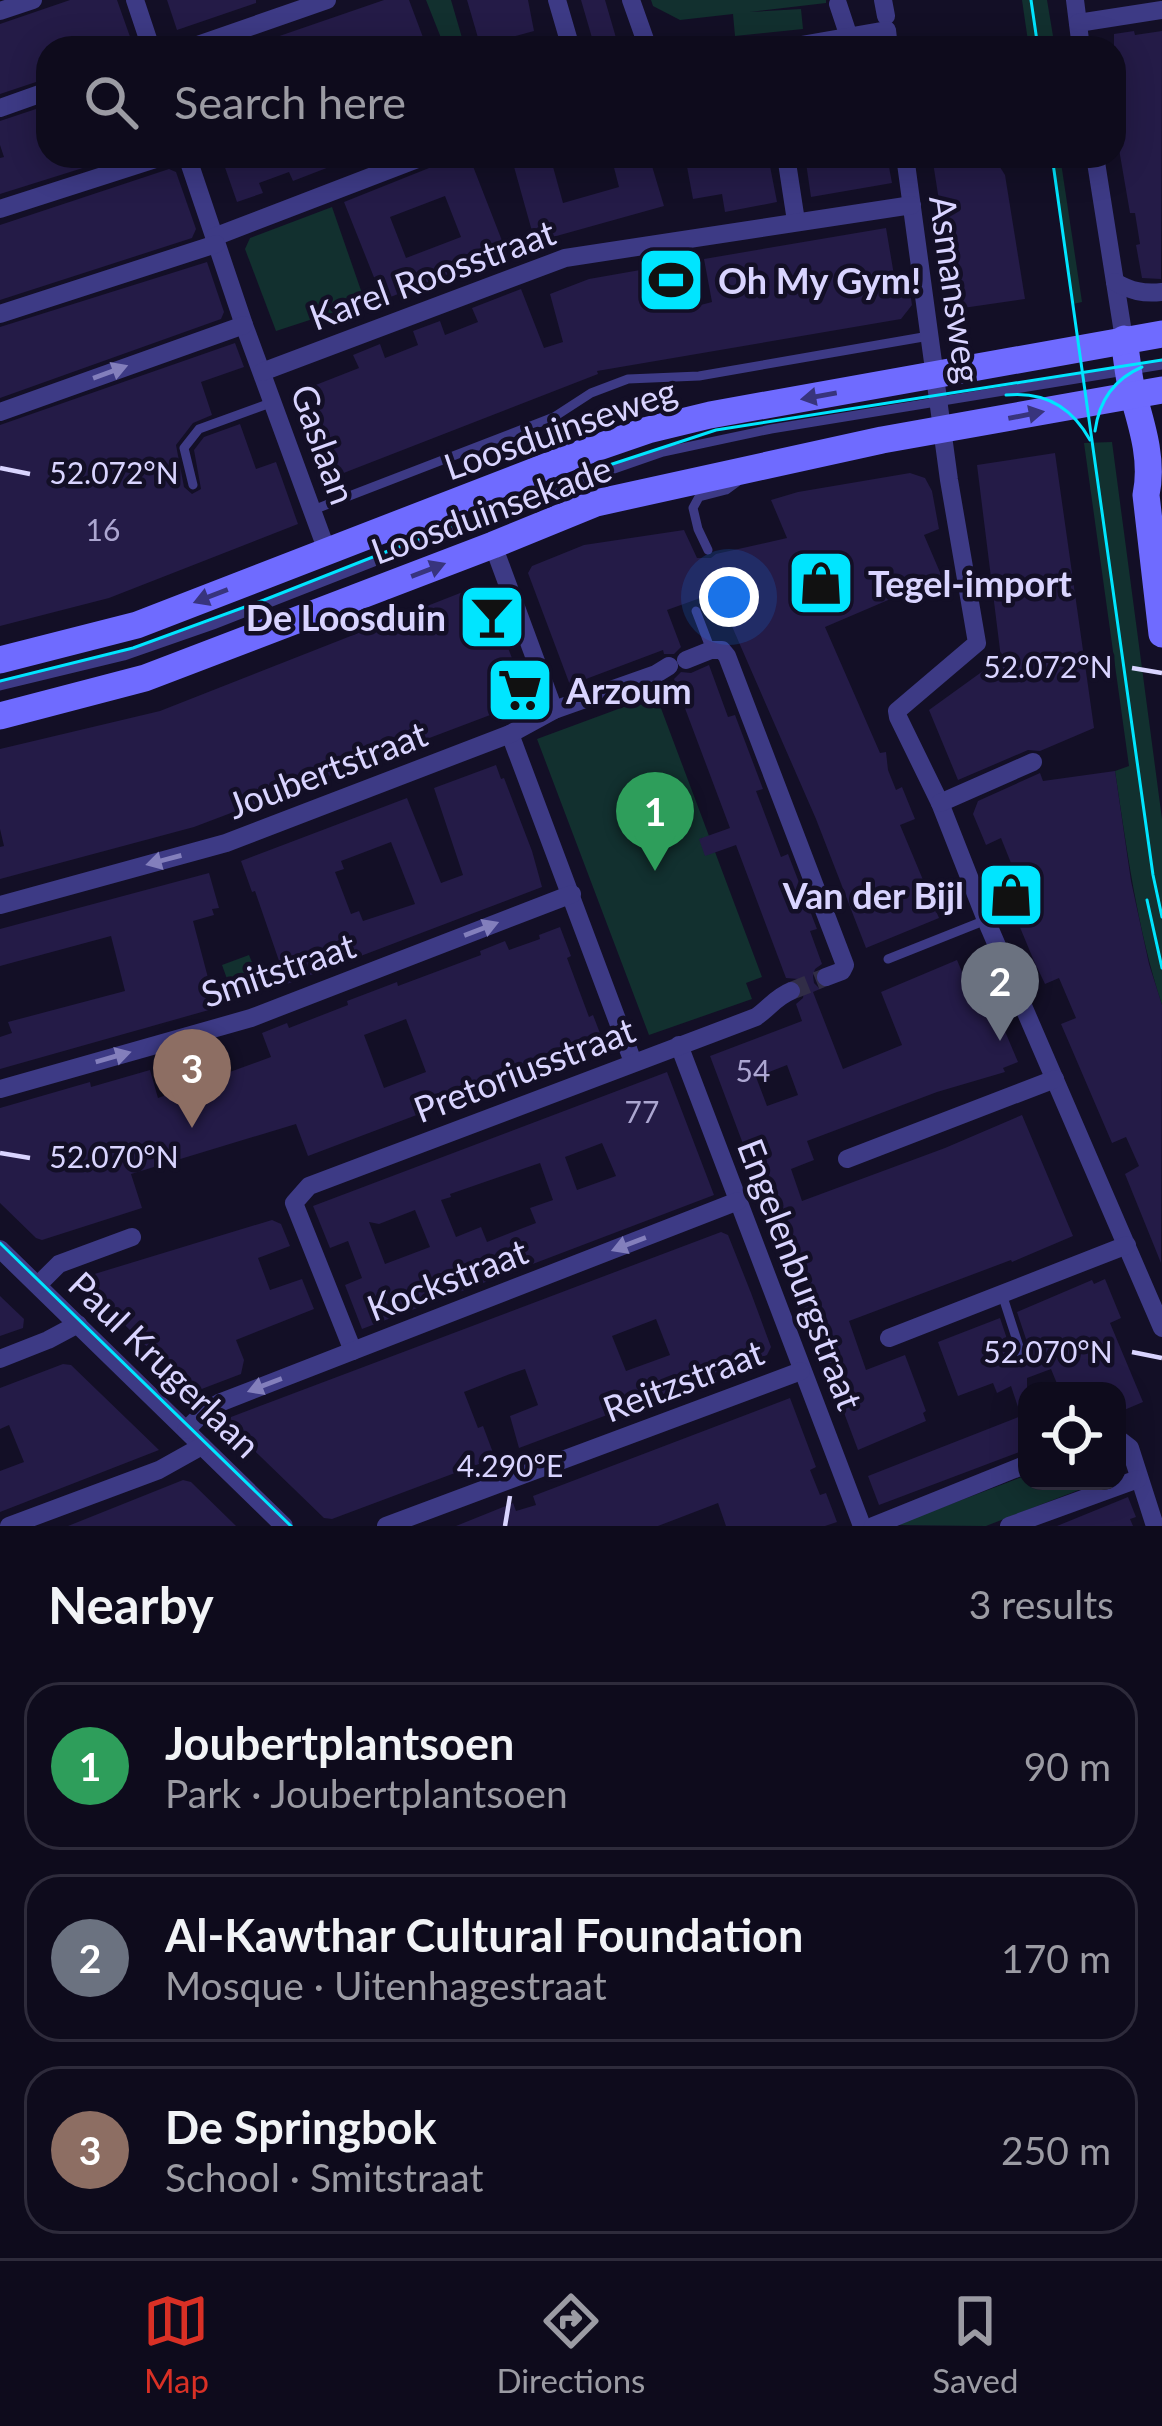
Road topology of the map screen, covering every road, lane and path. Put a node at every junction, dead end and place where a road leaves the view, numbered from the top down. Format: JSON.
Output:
{"nodes":[{"id":1,"x":33,"y":0,"type":"edge"},
{"id":2,"x":135,"y":0,"type":"edge"},
{"id":3,"x":327,"y":0,"type":"edge"},
{"id":4,"x":557,"y":0,"type":"edge"},
{"id":5,"x":631,"y":0,"type":"edge"},
{"id":6,"x":1075,"y":0,"type":"edge"},
{"id":7,"x":838,"y":4,"type":"dead end"},
{"id":8,"x":1162,"y":10,"type":"edge"},
{"id":9,"x":0,"y":11,"type":"edge"},
{"id":10,"x":1078,"y":22,"type":"junction"},
{"id":11,"x":886,"y":24,"type":"edge"},
{"id":12,"x":147,"y":36,"type":"edge"},
{"id":13,"x":224,"y":36,"type":"edge"},
{"id":14,"x":568,"y":36,"type":"edge"},
{"id":15,"x":644,"y":36,"type":"edge"},
{"id":16,"x":849,"y":36,"type":"edge"},
{"id":17,"x":852,"y":36,"type":"edge"},
{"id":18,"x":1080,"y":36,"type":"edge"},
{"id":19,"x":36,"y":95,"type":"edge"},
{"id":20,"x":0,"y":108,"type":"edge"},
{"id":21,"x":128,"y":168,"type":"edge"},
{"id":22,"x":192,"y":168,"type":"edge"},
{"id":23,"x":395,"y":168,"type":"edge"},
{"id":24,"x":788,"y":168,"type":"edge"},
{"id":25,"x":907,"y":168,"type":"edge"},
{"id":26,"x":1097,"y":168,"type":"edge"},
{"id":27,"x":912,"y":205,"type":"junction"},
{"id":28,"x":0,"y":209,"type":"edge"},
{"id":29,"x":796,"y":221,"type":"junction"},
{"id":30,"x":215,"y":240,"type":"junction"},
{"id":31,"x":1115,"y":282,"type":"junction"},
{"id":32,"x":1162,"y":292,"type":"edge"},
{"id":33,"x":0,"y":314,"type":"edge"},
{"id":34,"x":244,"y":325,"type":"junction"},
{"id":35,"x":1162,"y":334,"type":"edge"},
{"id":36,"x":928,"y":336,"type":"junction"},
{"id":37,"x":1124,"y":339,"type":"junction"},
{"id":38,"x":1162,"y":365,"type":"edge"},
{"id":39,"x":262,"y":372,"type":"junction"},
{"id":40,"x":1131,"y":382,"type":"junction"},
{"id":41,"x":936,"y":388,"type":"junction"},
{"id":42,"x":1162,"y":390,"type":"edge"},
{"id":43,"x":273,"y":402,"type":"junction"},
{"id":44,"x":0,"y":412,"type":"edge"},
{"id":45,"x":942,"y":431,"type":"junction"},
{"id":46,"x":735,"y":471,"type":"junction"},
{"id":47,"x":193,"y":485,"type":"dead end"},
{"id":48,"x":1154,"y":493,"type":"edge"},
{"id":49,"x":313,"y":509,"type":"junction"},
{"id":50,"x":493,"y":545,"type":"junction"},
{"id":51,"x":327,"y":550,"type":"junction"},
{"id":52,"x":708,"y":550,"type":"dead end"},
{"id":53,"x":695,"y":611,"type":"dead end"},
{"id":54,"x":1162,"y":634,"type":"edge"},
{"id":55,"x":711,"y":650,"type":"junction"},
{"id":56,"x":0,"y":659,"type":"edge"},
{"id":57,"x":0,"y":686,"type":"edge"},
{"id":58,"x":554,"y":710,"type":"junction"},
{"id":59,"x":0,"y":716,"type":"edge"},
{"id":60,"x":510,"y":734,"type":"junction"},
{"id":61,"x":1033,"y":762,"type":"dead end"},
{"id":62,"x":940,"y":803,"type":"junction"},
{"id":63,"x":572,"y":895,"type":"junction"},
{"id":64,"x":0,"y":905,"type":"edge"},
{"id":65,"x":986,"y":920,"type":"junction"},
{"id":66,"x":888,"y":959,"type":"dead end"},
{"id":67,"x":826,"y":977,"type":"dead end"},
{"id":68,"x":784,"y":994,"type":"tunnel mouth"},
{"id":69,"x":679,"y":1045,"type":"junction"},
{"id":70,"x":633,"y":1062,"type":"junction"},
{"id":71,"x":1055,"y":1078,"type":"junction"},
{"id":72,"x":0,"y":1089,"type":"edge"},
{"id":73,"x":847,"y":1159,"type":"dead end"},
{"id":74,"x":738,"y":1201,"type":"junction"},
{"id":75,"x":132,"y":1238,"type":"dead end"},
{"id":76,"x":1127,"y":1245,"type":"junction"},
{"id":77,"x":0,"y":1249,"type":"edge"},
{"id":78,"x":38,"y":1285,"type":"junction"},
{"id":79,"x":1002,"y":1294,"type":"junction"},
{"id":80,"x":78,"y":1324,"type":"junction"},
{"id":81,"x":1162,"y":1328,"type":"edge"},
{"id":82,"x":890,"y":1338,"type":"dead end"},
{"id":83,"x":353,"y":1352,"type":"junction"},
{"id":84,"x":1022,"y":1356,"type":"dead end"},
{"id":85,"x":0,"y":1359,"type":"edge"},
{"id":86,"x":801,"y":1370,"type":"junction"},
{"id":87,"x":186,"y":1430,"type":"junction"},
{"id":88,"x":1126,"y":1444,"type":"edge"},
{"id":89,"x":202,"y":1446,"type":"junction"},
{"id":90,"x":1018,"y":1468,"type":"edge"},
{"id":91,"x":1138,"y":1479,"type":"junction"},
{"id":92,"x":9,"y":1526,"type":"edge"},
{"id":93,"x":284,"y":1526,"type":"edge"},
{"id":94,"x":386,"y":1526,"type":"edge"},
{"id":95,"x":862,"y":1526,"type":"edge"},
{"id":96,"x":873,"y":1526,"type":"edge"},
{"id":97,"x":1009,"y":1526,"type":"edge"},
{"id":98,"x":1155,"y":1526,"type":"edge"}],
"edges":[{"from":1,"to":9,"type":"street"},
{"from":2,"to":12,"type":"street"},
{"from":3,"to":13,"type":"street"},
{"from":4,"to":14,"type":"street"},
{"from":5,"to":15,"type":"street"},
{"from":6,"to":10,"type":"street"},
{"from":7,"to":16,"type":"street"},
{"from":8,"to":10,"type":"street"},
{"from":10,"to":18,"type":"street"},
{"from":11,"to":17,"type":"street"},
{"from":19,"to":20,"type":"street"},
{"from":21,"to":28,"type":"street"},
{"from":22,"to":30,"type":"street","name":"Gaslaan"},
{"from":23,"to":30,"type":"street"},
{"from":24,"to":29,"type":"street"},
{"from":25,"to":27,"type":"street","name":"Asmansweg"},
{"from":26,"to":31,"type":"street"},
{"from":27,"to":29,"type":"street","name":"Karel Roosstraat"},
{"from":27,"to":36,"type":"street","name":"Asmansweg"},
{"from":29,"to":39,"type":"street","name":"Karel Roosstraat"},
{"from":30,"to":33,"type":"street"},
{"from":30,"to":34,"type":"street","name":"Gaslaan"},
{"from":31,"to":32,"type":"street"},
{"from":31,"to":37,"type":"street"},
{"from":34,"to":39,"type":"street","name":"Gaslaan"},
{"from":44,"to":34,"type":"street","one_way":true},
{"from":35,"to":37,"type":"main road","name":"Loosduinseweg"},
{"from":36,"to":41,"type":"street","name":"Asmansweg"},
{"from":36,"to":49,"type":"lane","name":"Loosduinseweg"},
{"from":37,"to":40,"type":"main road"},
{"from":37,"to":41,"type":"main road","name":"Loosduinseweg"},
{"from":38,"to":40,"type":"lane","name":"Loosduinseweg"},
{"from":39,"to":43,"type":"street","name":"Gaslaan"},
{"from":40,"to":41,"type":"lane","name":"Loosduinseweg"},
{"from":40,"to":42,"type":"main road","name":"Loosduinsekade"},
{"from":45,"to":40,"type":"main road","name":"Loosduinsekade","one_way":true},
{"from":40,"to":48,"type":"main road"},
{"from":41,"to":45,"type":"street","name":"Asmansweg"},
{"from":41,"to":51,"type":"main road","name":"Loosduinseweg","one_way":true},
{"from":41,"to":57,"type":"lane","name":"Loosduinseweg"},
{"from":43,"to":47,"type":"lane"},
{"from":43,"to":49,"type":"street","name":"Gaslaan"},
{"from":45,"to":46,"type":"main road","name":"Loosduinsekade"},
{"from":45,"to":62,"type":"street","name":"Asmansweg"},
{"from":46,"to":50,"type":"main road","name":"Loosduinsekade"},
{"from":46,"to":52,"type":"lane"},
{"from":48,"to":54,"type":"main road"},
{"from":49,"to":51,"type":"street","name":"Gaslaan"},
{"from":50,"to":58,"type":"street"},
{"from":59,"to":50,"type":"main road","name":"Loosduinsekade","one_way":true},
{"from":51,"to":56,"type":"main road","name":"Loosduinseweg","one_way":true},
{"from":53,"to":55,"type":"lane"},
{"from":55,"to":58,"type":"street","name":"Joubertstraat"},
{"from":55,"to":67,"type":"street"},
{"from":58,"to":60,"type":"street","name":"Joubertstraat"},
{"from":60,"to":63,"type":"street"},
{"from":60,"to":64,"type":"street","name":"Joubertstraat","one_way":true},
{"from":61,"to":62,"type":"street"},
{"from":62,"to":65,"type":"street"},
{"from":63,"to":70,"type":"street"},
{"from":72,"to":63,"type":"street","name":"Smitstraat","one_way":true},
{"from":65,"to":66,"type":"lane"},
{"from":65,"to":71,"type":"street"},
{"from":68,"to":69,"type":"street","name":"Pretoriusstraat"},
{"from":69,"to":70,"type":"street","name":"Pretoriusstraat"},
{"from":69,"to":74,"type":"street","name":"Engelenburgstraat"},
{"from":70,"to":83,"type":"street","name":"Pretoriusstraat"},
{"from":71,"to":73,"type":"street"},
{"from":71,"to":76,"type":"street"},
{"from":74,"to":83,"type":"street","name":"Kockstraat","one_way":true},
{"from":74,"to":86,"type":"street","name":"Engelenburgstraat"},
{"from":75,"to":78,"type":"street"},
{"from":76,"to":79,"type":"street"},
{"from":76,"to":81,"type":"street"},
{"from":77,"to":78,"type":"street","name":"Paul Krugerlaan"},
{"from":78,"to":80,"type":"street","name":"Paul Krugerlaan"},
{"from":79,"to":82,"type":"street"},
{"from":79,"to":84,"type":"lane"},
{"from":80,"to":85,"type":"street"},
{"from":80,"to":87,"type":"street","name":"Paul Krugerlaan"},
{"from":83,"to":87,"type":"street","name":"Kockstraat","one_way":true},
{"from":86,"to":94,"type":"street","name":"Reitzstraat"},
{"from":86,"to":95,"type":"street","name":"Engelenburgstraat"},
{"from":87,"to":89,"type":"street","name":"Paul Krugerlaan"},
{"from":88,"to":91,"type":"street"},
{"from":89,"to":92,"type":"street"},
{"from":89,"to":93,"type":"street","name":"Paul Krugerlaan"},
{"from":90,"to":96,"type":"street"},
{"from":91,"to":97,"type":"street"},
{"from":91,"to":98,"type":"street"}]}
